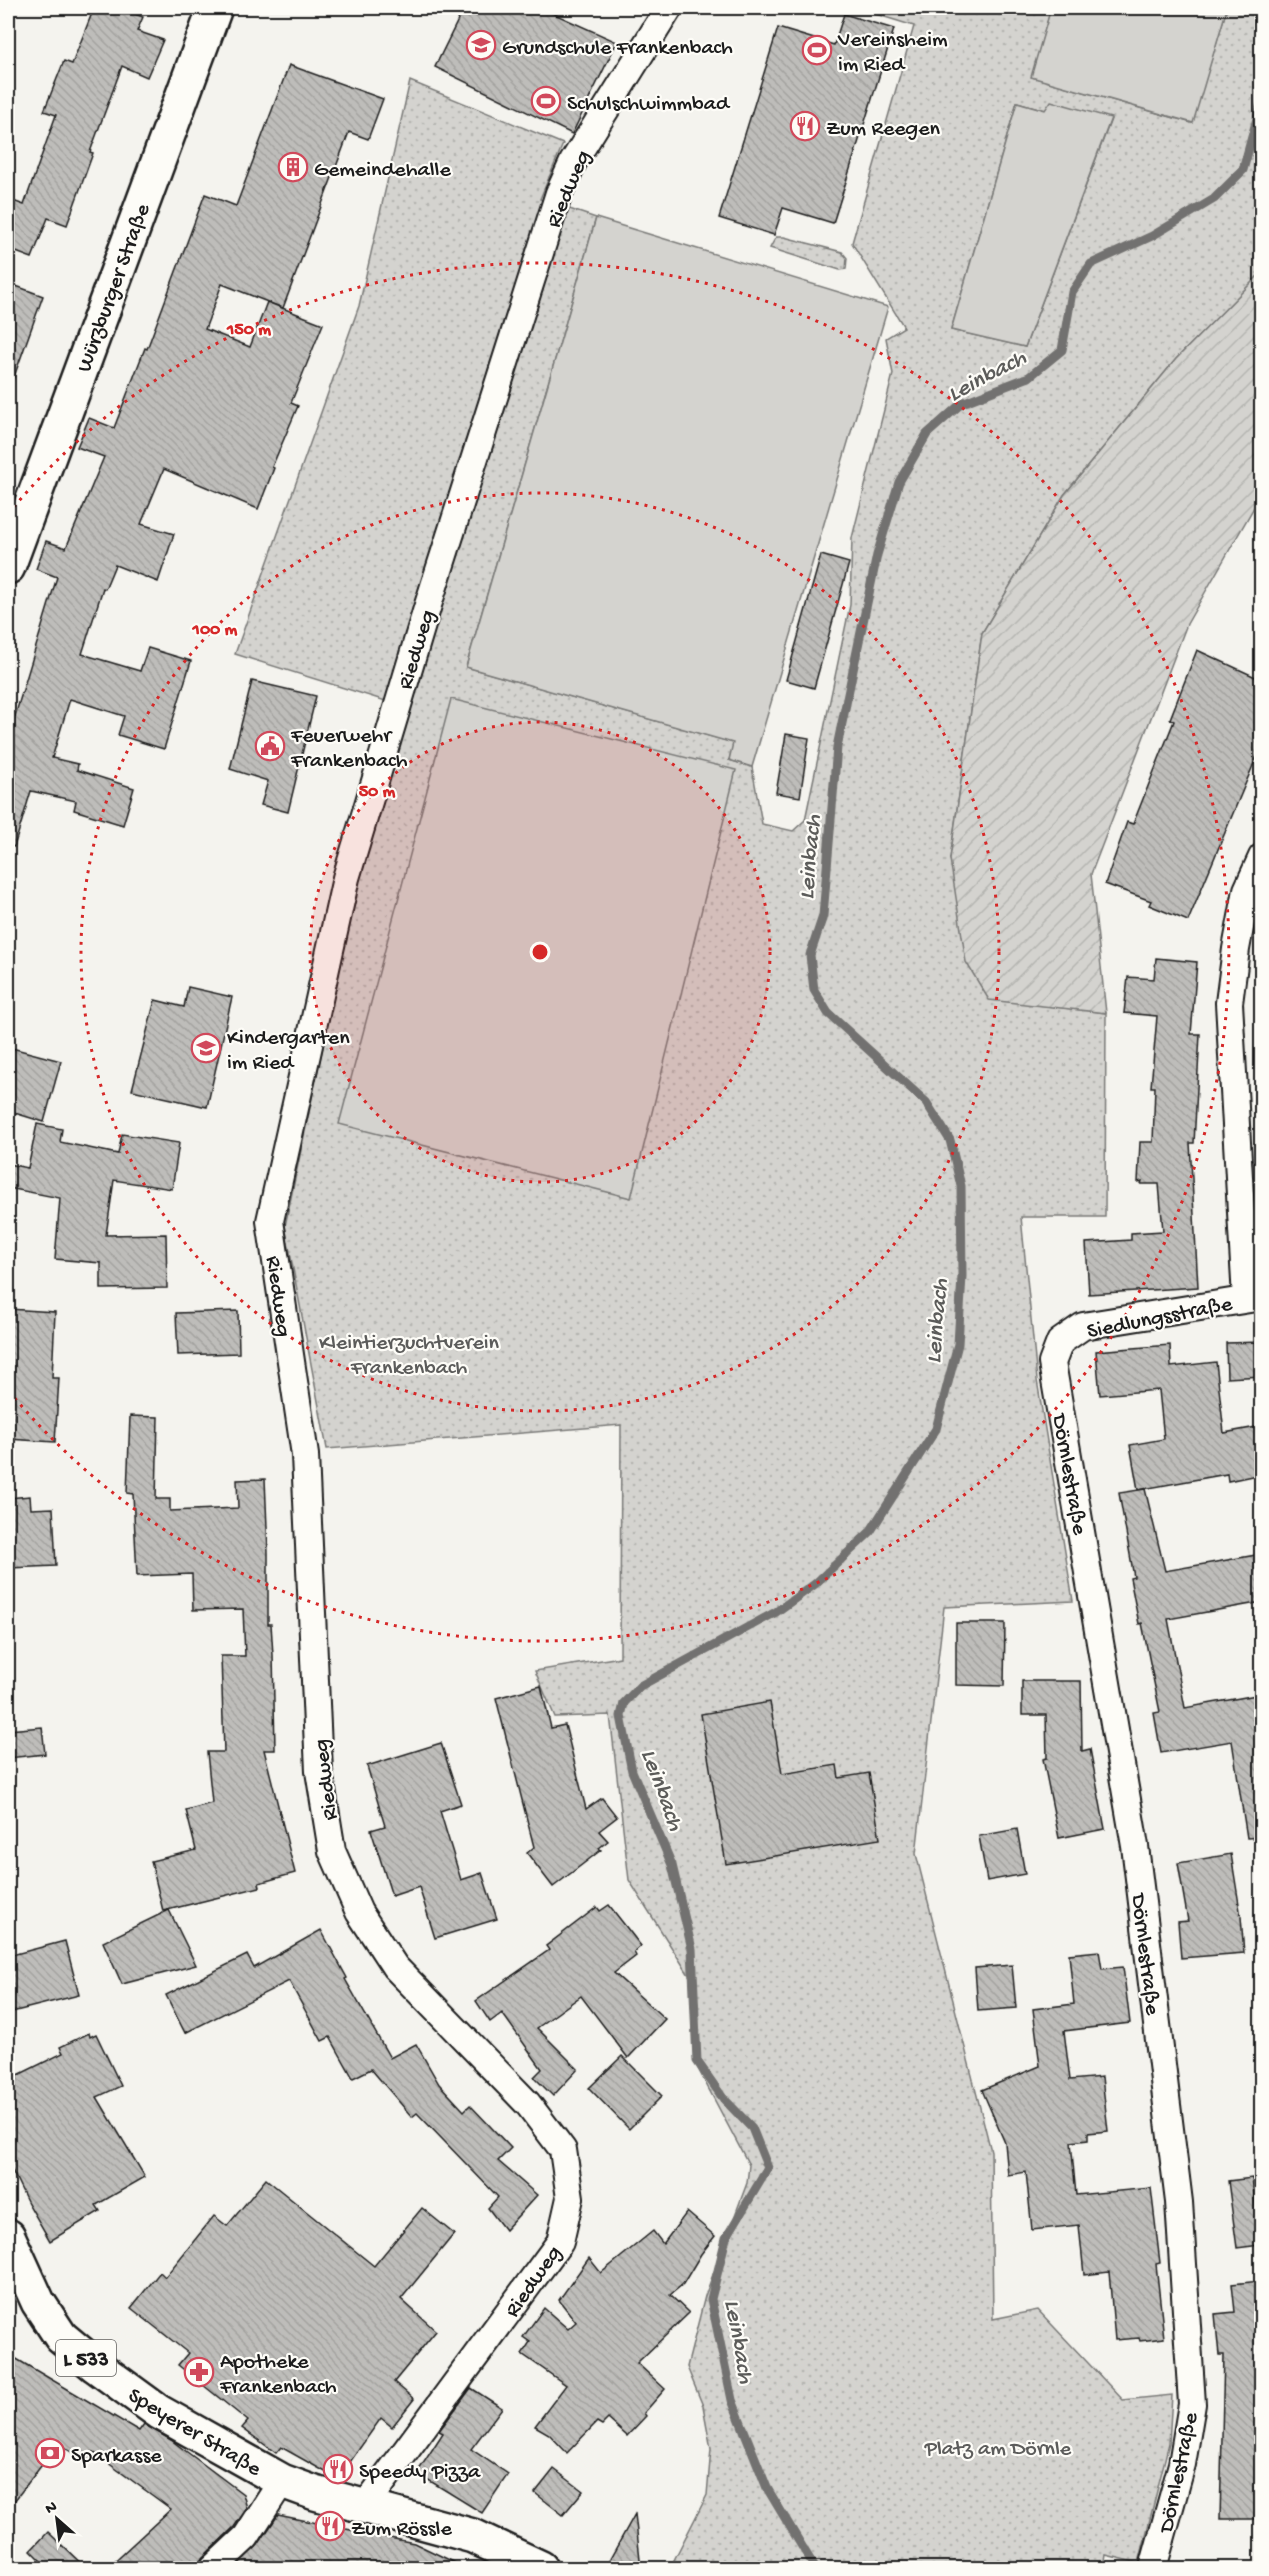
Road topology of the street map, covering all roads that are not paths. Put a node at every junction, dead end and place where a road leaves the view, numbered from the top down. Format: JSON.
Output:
{"nodes":[{"id":1,"x":215,"y":8,"type":"edge"},
{"id":2,"x":669,"y":8,"type":"edge"},
{"id":3,"x":8,"y":567,"type":"edge"},
{"id":4,"x":1262,"y":857,"type":"edge"},
{"id":5,"x":1254,"y":1298,"type":"edge"},
{"id":6,"x":1060,"y":1342,"type":"joint"},
{"id":7,"x":8,"y":2236,"type":"edge"},
{"id":8,"x":282,"y":2481,"type":"junction"},
{"id":9,"x":365,"y":2506,"type":"junction"},
{"id":10,"x":213,"y":2568,"type":"edge"},
{"id":11,"x":541,"y":2568,"type":"edge"},
{"id":12,"x":1153,"y":2568,"type":"edge"}],
"edges":[{"from":1,"to":3,"type":"main road","name":"Würzburger Straße"},
{"from":2,"to":9,"type":"street","name":"Riedweg"},
{"from":4,"to":5,"type":"street"},
{"from":5,"to":6,"type":"street","name":"Siedlungsstraße"},
{"from":6,"to":12,"type":"street","name":"Dörnlestraße"},
{"from":7,"to":8,"type":"main road","name":"Speyerer Straße","number":"L 533"},
{"from":8,"to":9,"type":"main road","number":"L 533"},
{"from":8,"to":10,"type":"street"},
{"from":9,"to":11,"type":"main road","number":"L 533"}]}
